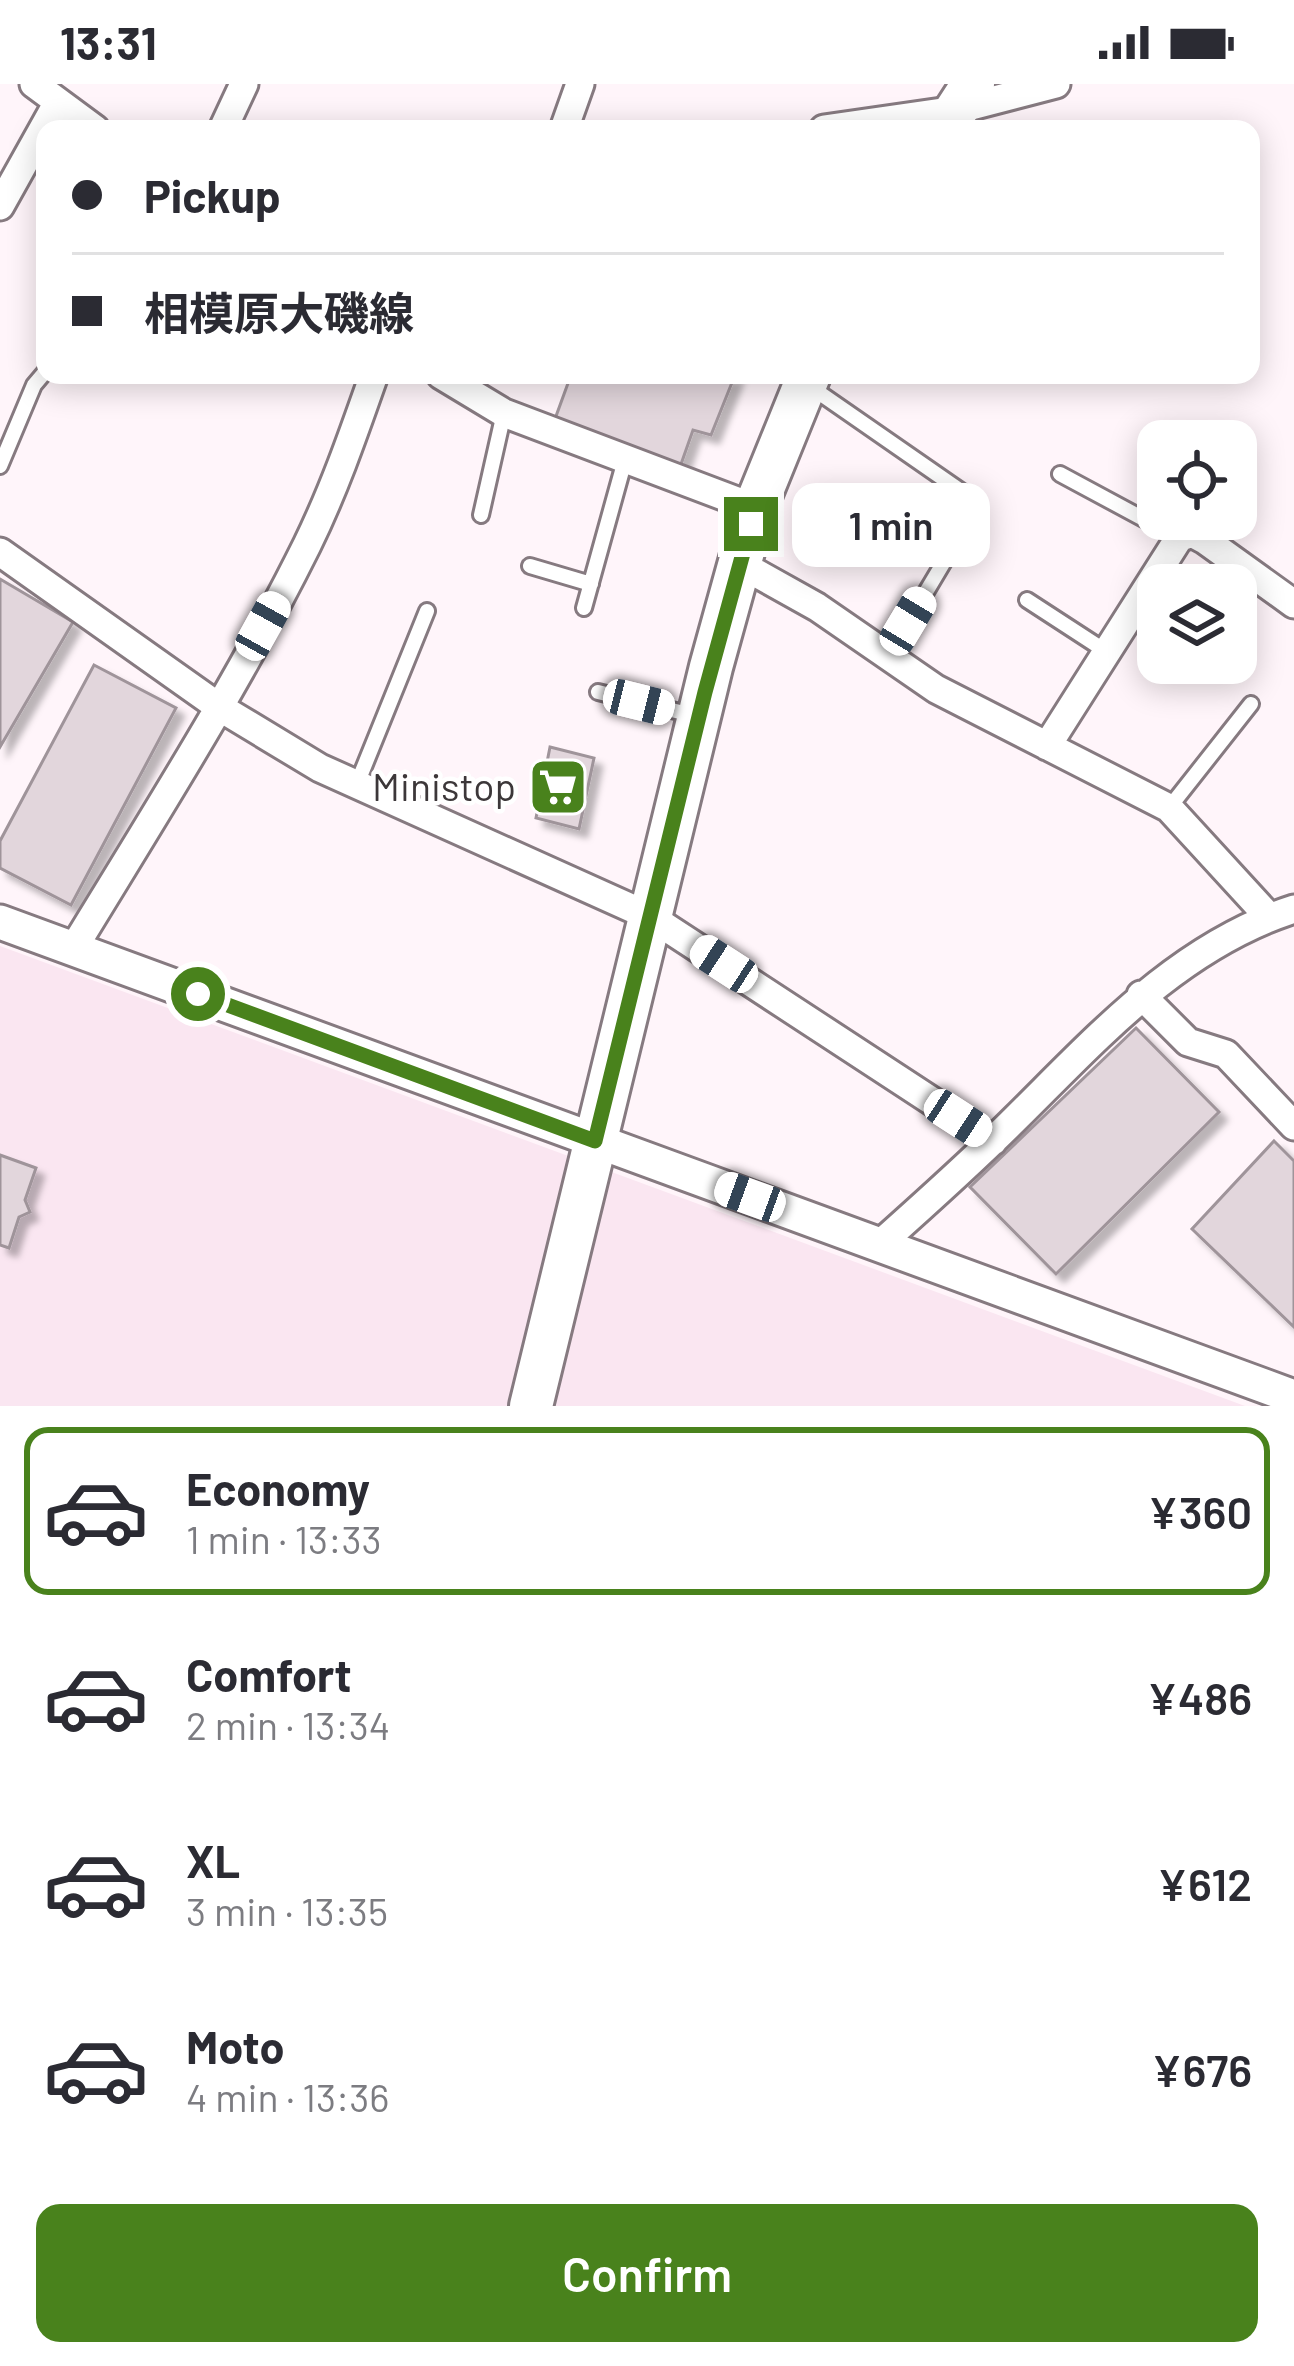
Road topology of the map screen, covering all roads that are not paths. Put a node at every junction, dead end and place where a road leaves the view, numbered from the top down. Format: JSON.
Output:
{"nodes":[{"id":1,"x":34,"y":84,"type":"edge"},
{"id":2,"x":244,"y":84,"type":"edge"},
{"id":3,"x":580,"y":84,"type":"edge"},
{"id":4,"x":1056,"y":84,"type":"edge"},
{"id":5,"x":58,"y":102,"type":"junction"},
{"id":6,"x":958,"y":108,"type":"edge"},
{"id":7,"x":48,"y":120,"type":"edge"},
{"id":8,"x":83,"y":120,"type":"edge"},
{"id":9,"x":227,"y":120,"type":"edge"},
{"id":10,"x":567,"y":120,"type":"edge"},
{"id":11,"x":881,"y":120,"type":"edge"},
{"id":12,"x":36,"y":141,"type":"edge"},
{"id":13,"x":0,"y":206,"type":"edge"},
{"id":14,"x":36,"y":383,"type":"edge"},
{"id":15,"x":371,"y":384,"type":"edge"},
{"id":16,"x":805,"y":384,"type":"edge"},
{"id":17,"x":814,"y":384,"type":"edge"},
{"id":18,"x":479,"y":386,"type":"edge"},
{"id":19,"x":504,"y":413,"type":"junction"},
{"id":20,"x":625,"y":460,"type":"junction"},
{"id":21,"x":0,"y":466,"type":"edge"},
{"id":22,"x":1060,"y":474,"type":"dead end"},
{"id":23,"x":755,"y":508,"type":"junction"},
{"id":24,"x":481,"y":515,"type":"dead end"},
{"id":25,"x":1137,"y":515,"type":"edge"},
{"id":26,"x":1178,"y":540,"type":"edge"},
{"id":27,"x":1205,"y":540,"type":"edge"},
{"id":28,"x":0,"y":552,"type":"edge"},
{"id":29,"x":740,"y":564,"type":"junction"},
{"id":30,"x":530,"y":566,"type":"dead end"},
{"id":31,"x":590,"y":584,"type":"junction"},
{"id":32,"x":1027,"y":600,"type":"dead end"},
{"id":33,"x":1294,"y":604,"type":"edge"},
{"id":34,"x":584,"y":608,"type":"dead end"},
{"id":35,"x":427,"y":611,"type":"dead end"},
{"id":36,"x":1107,"y":652,"type":"junction"},
{"id":37,"x":888,"y":656,"type":"junction"},
{"id":38,"x":598,"y":692,"type":"dead end"},
{"id":39,"x":1251,"y":704,"type":"dead end"},
{"id":40,"x":219,"y":706,"type":"junction"},
{"id":41,"x":699,"y":716,"type":"junction"},
{"id":42,"x":1047,"y":746,"type":"junction"},
{"id":43,"x":357,"y":785,"type":"junction"},
{"id":44,"x":1169,"y":808,"type":"junction"},
{"id":45,"x":1281,"y":913,"type":"edge"},
{"id":46,"x":649,"y":916,"type":"junction"},
{"id":47,"x":0,"y":922,"type":"edge"},
{"id":48,"x":74,"y":949,"type":"junction"},
{"id":49,"x":1141,"y":994,"type":"junction"},
{"id":50,"x":1294,"y":1126,"type":"edge"},
{"id":51,"x":595,"y":1141,"type":"junction"},
{"id":52,"x":993,"y":1141,"type":"junction"},
{"id":53,"x":880,"y":1244,"type":"junction"},
{"id":54,"x":1294,"y":1397,"type":"edge"},
{"id":55,"x":531,"y":1406,"type":"edge"}],
"edges":[{"from":1,"to":5,"type":"street"},
{"from":2,"to":9,"type":"street"},
{"from":3,"to":10,"type":"street"},
{"from":4,"to":6,"type":"street"},
{"from":5,"to":7,"type":"street"},
{"from":5,"to":8,"type":"street"},
{"from":6,"to":11,"type":"street"},
{"from":12,"to":13,"type":"street"},
{"from":14,"to":21,"type":"lane"},
{"from":15,"to":40,"type":"street"},
{"from":16,"to":23,"type":"main road"},
{"from":17,"to":37,"type":"lane"},
{"from":18,"to":19,"type":"street"},
{"from":19,"to":20,"type":"street"},
{"from":19,"to":24,"type":"lane"},
{"from":20,"to":23,"type":"street"},
{"from":20,"to":31,"type":"lane"},
{"from":22,"to":25,"type":"lane"},
{"from":23,"to":29,"type":"main road"},
{"from":26,"to":36,"type":"street"},
{"from":27,"to":33,"type":"street"},
{"from":28,"to":40,"type":"street"},
{"from":29,"to":37,"type":"street"},
{"from":29,"to":41,"type":"main road"},
{"from":30,"to":31,"type":"lane"},
{"from":31,"to":34,"type":"lane"},
{"from":32,"to":36,"type":"lane"},
{"from":35,"to":43,"type":"lane"},
{"from":36,"to":42,"type":"street"},
{"from":37,"to":42,"type":"street"},
{"from":38,"to":41,"type":"lane"},
{"from":39,"to":44,"type":"lane"},
{"from":40,"to":43,"type":"street"},
{"from":40,"to":48,"type":"street"},
{"from":41,"to":46,"type":"main road"},
{"from":42,"to":44,"type":"street"},
{"from":43,"to":46,"type":"street"},
{"from":44,"to":45,"type":"street"},
{"from":45,"to":49,"type":"street"},
{"from":46,"to":51,"type":"main road"},
{"from":46,"to":52,"type":"street"},
{"from":47,"to":48,"type":"street"},
{"from":48,"to":51,"type":"street"},
{"from":49,"to":50,"type":"street"},
{"from":49,"to":52,"type":"street"},
{"from":51,"to":53,"type":"street"},
{"from":51,"to":55,"type":"main road"},
{"from":52,"to":53,"type":"street"},
{"from":53,"to":54,"type":"street"}]}
